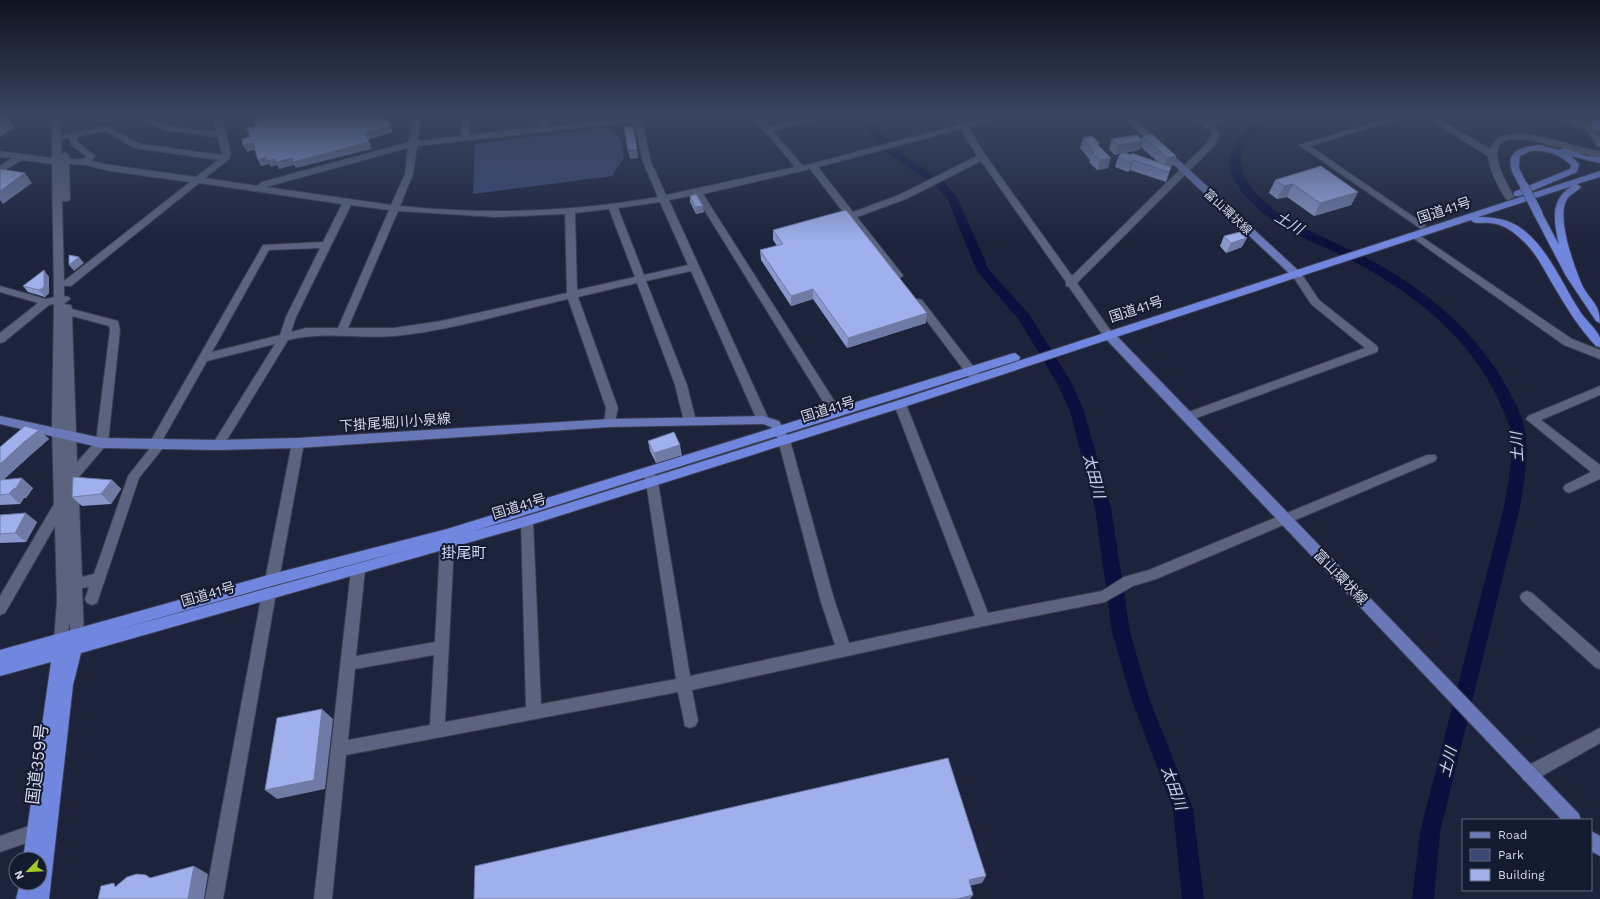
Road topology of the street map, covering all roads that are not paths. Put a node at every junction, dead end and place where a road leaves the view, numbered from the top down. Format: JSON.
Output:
{"nodes":[{"id":1,"x":19,"y":158,"type":"edge"},
{"id":2,"x":30,"y":158,"type":"edge"},
{"id":3,"x":61,"y":158,"type":"edge"},
{"id":4,"x":62,"y":158,"type":"edge"},
{"id":5,"x":89,"y":158,"type":"edge"},
{"id":6,"x":225,"y":158,"type":"edge"},
{"id":7,"x":361,"y":158,"type":"edge"},
{"id":8,"x":412,"y":158,"type":"edge"},
{"id":9,"x":646,"y":158,"type":"edge"},
{"id":10,"x":792,"y":158,"type":"edge"},
{"id":11,"x":840,"y":158,"type":"edge"},
{"id":12,"x":980,"y":158,"type":"edge"},
{"id":13,"x":983,"y":158,"type":"edge"},
{"id":14,"x":1170,"y":158,"type":"edge"},
{"id":15,"x":1197,"y":158,"type":"edge"},
{"id":16,"x":1322,"y":158,"type":"edge"},
{"id":17,"x":1491,"y":158,"type":"edge"},
{"id":18,"x":1506,"y":158,"type":"edge"},
{"id":19,"x":1515,"y":158,"type":"edge"},
{"id":20,"x":1568,"y":158,"type":"edge"},
{"id":21,"x":1585,"y":158,"type":"edge"},
{"id":22,"x":1600,"y":160,"type":"edge"},
{"id":23,"x":61,"y":161,"type":"junction"},
{"id":24,"x":86,"y":162,"type":"junction"},
{"id":25,"x":812,"y":165,"type":"junction"},
{"id":26,"x":800,"y":168,"type":"junction"},
{"id":27,"x":1600,"y":168,"type":"edge"},
{"id":28,"x":0,"y":170,"type":"edge"},
{"id":29,"x":1184,"y":171,"type":"junction"},
{"id":30,"x":1600,"y":175,"type":"edge"},
{"id":31,"x":196,"y":180,"type":"junction"},
{"id":32,"x":1521,"y":187,"type":"junction"},
{"id":33,"x":258,"y":189,"type":"junction"},
{"id":34,"x":698,"y":193,"type":"junction"},
{"id":35,"x":1509,"y":197,"type":"junction"},
{"id":36,"x":664,"y":199,"type":"junction"},
{"id":37,"x":348,"y":202,"type":"junction"},
{"id":38,"x":613,"y":208,"type":"junction"},
{"id":39,"x":393,"y":209,"type":"junction"},
{"id":40,"x":570,"y":211,"type":"junction"},
{"id":41,"x":1535,"y":214,"type":"junction"},
{"id":42,"x":852,"y":215,"type":"junction"},
{"id":43,"x":1421,"y":226,"type":"junction"},
{"id":44,"x":1434,"y":230,"type":"junction"},
{"id":45,"x":1416,"y":236,"type":"junction"},
{"id":46,"x":327,"y":244,"type":"junction"},
{"id":47,"x":1369,"y":247,"type":"junction"},
{"id":48,"x":694,"y":267,"type":"junction"},
{"id":49,"x":1293,"y":272,"type":"junction"},
{"id":50,"x":640,"y":280,"type":"junction"},
{"id":51,"x":67,"y":284,"type":"junction"},
{"id":52,"x":1070,"y":284,"type":"junction"},
{"id":53,"x":1560,"y":288,"type":"junction"},
{"id":54,"x":0,"y":289,"type":"edge"},
{"id":55,"x":1579,"y":289,"type":"junction"},
{"id":56,"x":572,"y":295,"type":"junction"},
{"id":57,"x":63,"y":299,"type":"junction"},
{"id":58,"x":46,"y":302,"type":"junction"},
{"id":59,"x":67,"y":311,"type":"junction"},
{"id":60,"x":1600,"y":319,"type":"edge"},
{"id":61,"x":342,"y":331,"type":"junction"},
{"id":62,"x":1106,"y":332,"type":"junction"},
{"id":63,"x":284,"y":338,"type":"junction"},
{"id":64,"x":0,"y":339,"type":"edge"},
{"id":65,"x":1597,"y":347,"type":"edge"},
{"id":66,"x":204,"y":358,"type":"junction"},
{"id":67,"x":973,"y":375,"type":"junction"},
{"id":68,"x":1600,"y":390,"type":"edge"},
{"id":69,"x":900,"y":404,"type":"junction"},
{"id":70,"x":836,"y":413,"type":"junction"},
{"id":71,"x":1187,"y":417,"type":"junction"},
{"id":72,"x":0,"y":420,"type":"edge"},
{"id":73,"x":764,"y":420,"type":"junction"},
{"id":74,"x":690,"y":421,"type":"junction"},
{"id":75,"x":610,"y":423,"type":"junction"},
{"id":76,"x":34,"y":428,"type":"junction"},
{"id":77,"x":64,"y":434,"type":"junction"},
{"id":78,"x":782,"y":436,"type":"junction"},
{"id":79,"x":23,"y":439,"type":"edge"},
{"id":80,"x":102,"y":443,"type":"junction"},
{"id":81,"x":298,"y":444,"type":"junction"},
{"id":82,"x":156,"y":445,"type":"junction"},
{"id":83,"x":218,"y":445,"type":"junction"},
{"id":84,"x":1431,"y":458,"type":"dead end"},
{"id":85,"x":1600,"y":472,"type":"edge"},
{"id":86,"x":72,"y":476,"type":"junction"},
{"id":87,"x":650,"y":477,"type":"junction"},
{"id":88,"x":1569,"y":488,"type":"dead end"},
{"id":89,"x":61,"y":504,"type":"junction"},
{"id":90,"x":1286,"y":520,"type":"junction"},
{"id":91,"x":527,"y":521,"type":"junction"},
{"id":92,"x":447,"y":545,"type":"junction"},
{"id":93,"x":358,"y":570,"type":"junction"},
{"id":94,"x":99,"y":579,"type":"junction"},
{"id":95,"x":76,"y":584,"type":"junction"},
{"id":96,"x":270,"y":587,"type":"junction"},
{"id":97,"x":1527,"y":597,"type":"dead end"},
{"id":98,"x":92,"y":599,"type":"dead end"},
{"id":99,"x":0,"y":609,"type":"edge"},
{"id":100,"x":984,"y":620,"type":"junction"},
{"id":101,"x":76,"y":642,"type":"junction"},
{"id":102,"x":60,"y":646,"type":"junction"},
{"id":103,"x":441,"y":647,"type":"junction"},
{"id":104,"x":844,"y":650,"type":"junction"},
{"id":105,"x":0,"y":658,"type":"edge"},
{"id":106,"x":1600,"y":662,"type":"edge"},
{"id":107,"x":348,"y":664,"type":"junction"},
{"id":108,"x":0,"y":669,"type":"edge"},
{"id":109,"x":685,"y":684,"type":"junction"},
{"id":110,"x":534,"y":712,"type":"junction"},
{"id":111,"x":690,"y":721,"type":"dead end"},
{"id":112,"x":437,"y":730,"type":"junction"},
{"id":113,"x":1600,"y":735,"type":"edge"},
{"id":114,"x":338,"y":749,"type":"junction"},
{"id":115,"x":1529,"y":774,"type":"junction"},
{"id":116,"x":1572,"y":819,"type":"edge"},
{"id":117,"x":35,"y":832,"type":"junction"},
{"id":118,"x":1592,"y":840,"type":"edge"},
{"id":119,"x":0,"y":844,"type":"edge"},
{"id":120,"x":1600,"y":848,"type":"edge"},
{"id":121,"x":32,"y":851,"type":"edge"},
{"id":122,"x":40,"y":899,"type":"edge"},
{"id":123,"x":214,"y":899,"type":"edge"},
{"id":124,"x":323,"y":899,"type":"edge"}],
"edges":[{"from":1,"to":28,"type":"street"},
{"from":2,"to":23,"type":"street"},
{"from":3,"to":23,"type":"street"},
{"from":4,"to":23,"type":"street"},
{"from":5,"to":24,"type":"street"},
{"from":6,"to":31,"type":"street"},
{"from":7,"to":33,"type":"street"},
{"from":8,"to":39,"type":"street"},
{"from":9,"to":36,"type":"street"},
{"from":10,"to":26,"type":"street"},
{"from":11,"to":25,"type":"street"},
{"from":12,"to":42,"type":"street"},
{"from":13,"to":52,"type":"street"},
{"from":14,"to":29,"type":"main road","name":"富山環状線"},
{"from":15,"to":29,"type":"street"},
{"from":16,"to":43,"type":"street"},
{"from":17,"to":35,"type":"street"},
{"from":18,"to":32,"type":"highway"},
{"from":19,"to":32,"type":"highway"},
{"from":20,"to":35,"type":"highway"},
{"from":21,"to":22,"type":"highway"},
{"from":23,"to":24,"type":"street"},
{"from":23,"to":51,"type":"street"},
{"from":23,"to":57,"type":"street"},
{"from":24,"to":31,"type":"street"},
{"from":25,"to":26,"type":"street"},
{"from":25,"to":42,"type":"street"},
{"from":26,"to":34,"type":"street"},
{"from":27,"to":35,"type":"highway","name":"国道41号"},
{"from":29,"to":49,"type":"main road","name":"富山環状線"},
{"from":29,"to":52,"type":"street"},
{"from":30,"to":44,"type":"highway","name":"国道41号"},
{"from":30,"to":55,"type":"highway"},
{"from":31,"to":33,"type":"street"},
{"from":31,"to":51,"type":"street"},
{"from":32,"to":41,"type":"highway"},
{"from":33,"to":37,"type":"street"},
{"from":34,"to":36,"type":"street"},
{"from":34,"to":70,"type":"street"},
{"from":35,"to":43,"type":"highway","name":"国道41号"},
{"from":36,"to":38,"type":"street"},
{"from":36,"to":48,"type":"street"},
{"from":37,"to":39,"type":"street"},
{"from":37,"to":46,"type":"street"},
{"from":38,"to":40,"type":"street"},
{"from":38,"to":50,"type":"street"},
{"from":39,"to":40,"type":"street"},
{"from":39,"to":61,"type":"street"},
{"from":40,"to":56,"type":"street"},
{"from":41,"to":53,"type":"highway"},
{"from":41,"to":55,"type":"highway"},
{"from":42,"to":67,"type":"street"},
{"from":43,"to":47,"type":"highway","name":"国道41号"},
{"from":44,"to":45,"type":"highway","name":"国道41号"},
{"from":44,"to":53,"type":"highway"},
{"from":45,"to":47,"type":"highway","name":"国道41号"},
{"from":45,"to":65,"type":"street"},
{"from":46,"to":63,"type":"street"},
{"from":46,"to":66,"type":"street"},
{"from":47,"to":49,"type":"highway","name":"国道41号"},
{"from":48,"to":50,"type":"street"},
{"from":48,"to":73,"type":"street"},
{"from":49,"to":62,"type":"highway","name":"国道41号"},
{"from":49,"to":71,"type":"street"},
{"from":50,"to":56,"type":"street"},
{"from":50,"to":74,"type":"street"},
{"from":51,"to":57,"type":"street"},
{"from":52,"to":62,"type":"street"},
{"from":53,"to":65,"type":"highway"},
{"from":54,"to":58,"type":"street"},
{"from":55,"to":60,"type":"highway"},
{"from":56,"to":61,"type":"street"},
{"from":56,"to":75,"type":"street"},
{"from":57,"to":58,"type":"street"},
{"from":57,"to":59,"type":"street"},
{"from":57,"to":77,"type":"street"},
{"from":58,"to":64,"type":"street"},
{"from":59,"to":77,"type":"street"},
{"from":59,"to":80,"type":"street"},
{"from":61,"to":63,"type":"street"},
{"from":62,"to":67,"type":"highway","name":"国道41号"},
{"from":62,"to":71,"type":"main road","name":"富山環状線"},
{"from":63,"to":66,"type":"street"},
{"from":63,"to":83,"type":"street"},
{"from":66,"to":82,"type":"street"},
{"from":67,"to":69,"type":"highway","name":"国道41号"},
{"from":67,"to":70,"type":"highway","name":"国道41号"},
{"from":68,"to":85,"type":"street"},
{"from":69,"to":78,"type":"highway","name":"国道41号"},
{"from":69,"to":100,"type":"street"},
{"from":70,"to":78,"type":"highway","name":"国道41号"},
{"from":71,"to":90,"type":"main road","name":"富山環状線"},
{"from":72,"to":76,"type":"main road","name":"下掛尾堀川小泉線"},
{"from":73,"to":74,"type":"main road","name":"下掛尾堀川小泉線"},
{"from":73,"to":78,"type":"main road"},
{"from":74,"to":75,"type":"main road","name":"下掛尾堀川小泉線"},
{"from":75,"to":81,"type":"main road","name":"下掛尾堀川小泉線"},
{"from":76,"to":77,"type":"main road","name":"下掛尾堀川小泉線"},
{"from":76,"to":79,"type":"street"},
{"from":77,"to":80,"type":"main road","name":"下掛尾堀川小泉線"},
{"from":77,"to":86,"type":"street"},
{"from":77,"to":89,"type":"street"},
{"from":78,"to":87,"type":"highway","name":"国道41号"},
{"from":78,"to":104,"type":"street"},
{"from":80,"to":82,"type":"main road","name":"下掛尾堀川小泉線"},
{"from":80,"to":86,"type":"street"},
{"from":81,"to":83,"type":"main road","name":"下掛尾堀川小泉線"},
{"from":81,"to":96,"type":"street"},
{"from":82,"to":83,"type":"main road","name":"下掛尾堀川小泉線"},
{"from":82,"to":94,"type":"street"},
{"from":84,"to":90,"type":"street"},
{"from":85,"to":88,"type":"street"},
{"from":86,"to":95,"type":"street"},
{"from":87,"to":91,"type":"highway","name":"国道41号"},
{"from":87,"to":96,"type":"highway","name":"国道41号"},
{"from":87,"to":109,"type":"street"},
{"from":89,"to":99,"type":"street"},
{"from":89,"to":102,"type":"street"},
{"from":90,"to":100,"type":"street"},
{"from":90,"to":115,"type":"main road","name":"富山環状線"},
{"from":91,"to":92,"type":"highway","name":"国道41号"},
{"from":91,"to":110,"type":"street"},
{"from":92,"to":93,"type":"highway","name":"国道41号"},
{"from":92,"to":103,"type":"street"},
{"from":93,"to":96,"type":"highway","name":"国道41号"},
{"from":93,"to":107,"type":"street"},
{"from":94,"to":95,"type":"street"},
{"from":94,"to":98,"type":"street"},
{"from":95,"to":101,"type":"street"},
{"from":96,"to":101,"type":"highway","name":"国道41号"},
{"from":96,"to":123,"type":"street"},
{"from":97,"to":106,"type":"street"},
{"from":100,"to":104,"type":"street"},
{"from":101,"to":102,"type":"highway","name":"国道41号"},
{"from":101,"to":122,"type":"highway","name":"国道359号"},
{"from":102,"to":105,"type":"highway"},
{"from":102,"to":108,"type":"highway"},
{"from":102,"to":117,"type":"highway","name":"国道359号"},
{"from":103,"to":107,"type":"street"},
{"from":103,"to":112,"type":"street"},
{"from":104,"to":109,"type":"street"},
{"from":107,"to":114,"type":"street"},
{"from":109,"to":110,"type":"street"},
{"from":109,"to":111,"type":"street"},
{"from":110,"to":112,"type":"street"},
{"from":112,"to":114,"type":"street"},
{"from":113,"to":115,"type":"street"},
{"from":114,"to":124,"type":"street"},
{"from":115,"to":116,"type":"main road","name":"富山環状線"},
{"from":117,"to":119,"type":"street"},
{"from":117,"to":121,"type":"highway","name":"国道359号"},
{"from":118,"to":120,"type":"main road"}]}
